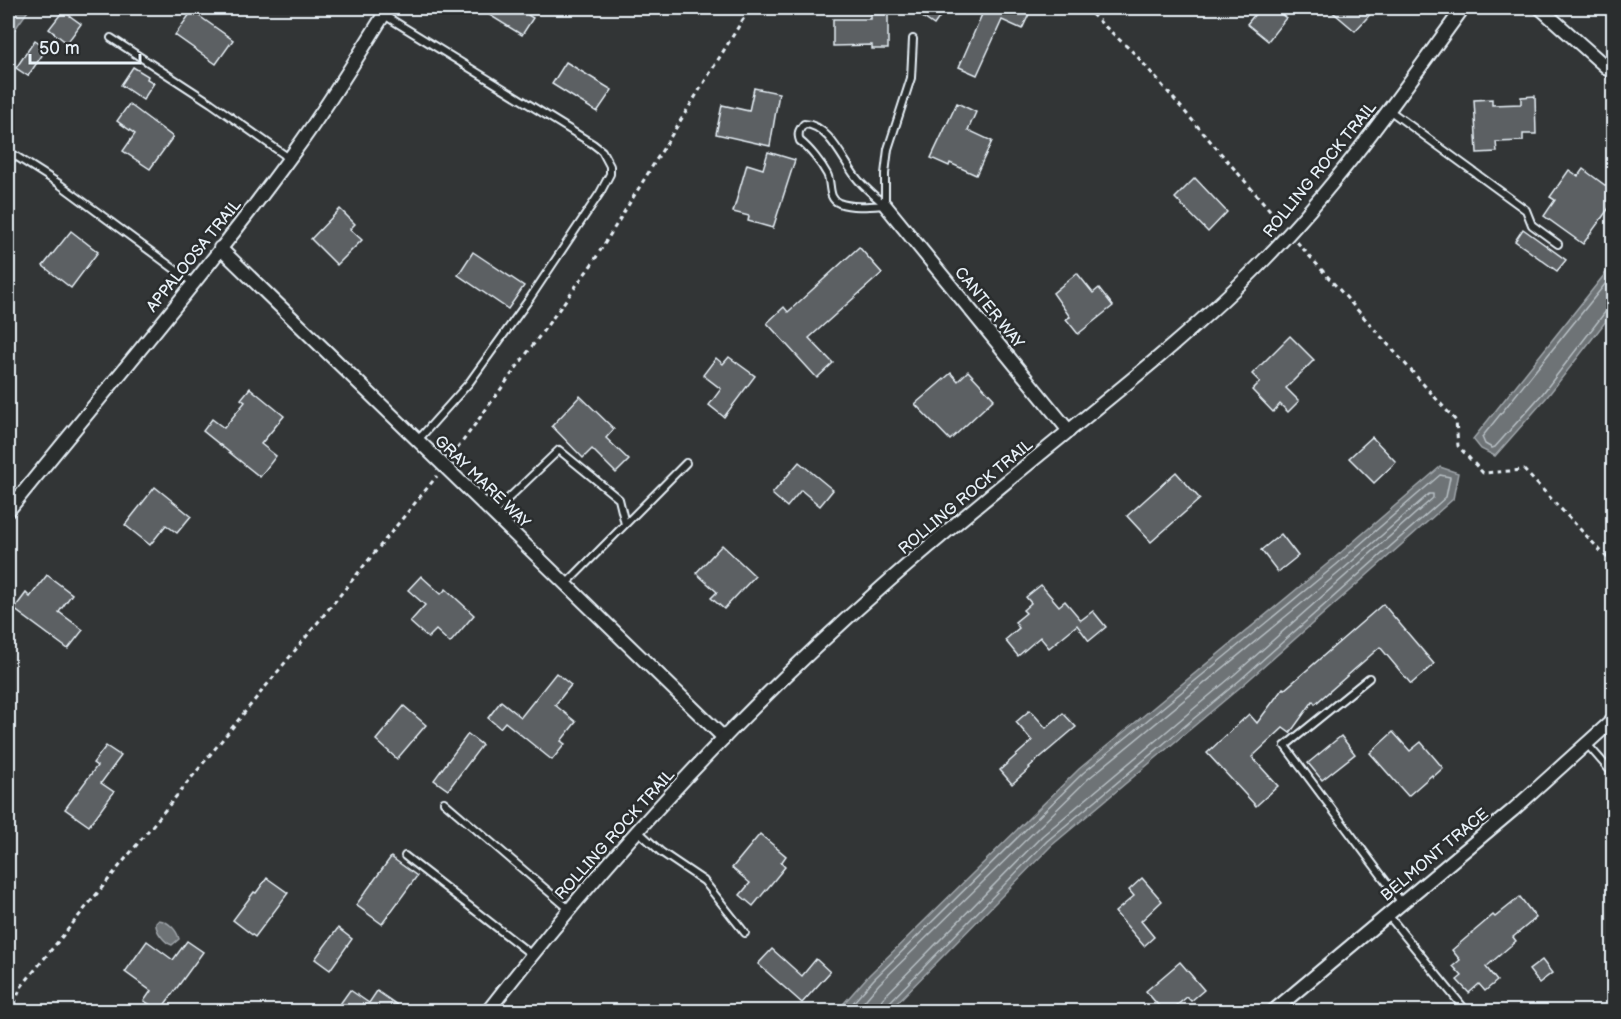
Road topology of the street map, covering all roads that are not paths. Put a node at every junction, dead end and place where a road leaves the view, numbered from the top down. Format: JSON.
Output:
{"nodes":[{"id":1,"x":1463,"y":8,"type":"edge"},
{"id":2,"x":1540,"y":8,"type":"edge"},
{"id":3,"x":386,"y":11,"type":"edge"},
{"id":4,"x":111,"y":38,"type":"dead end"},
{"id":5,"x":913,"y":39,"type":"dead end"},
{"id":6,"x":1614,"y":74,"type":"edge"},
{"id":7,"x":1388,"y":110,"type":"junction"},
{"id":8,"x":14,"y":155,"type":"dead end"},
{"id":9,"x":289,"y":158,"type":"junction"},
{"id":10,"x":885,"y":205,"type":"junction"},
{"id":11,"x":1558,"y":244,"type":"dead end"},
{"id":12,"x":220,"y":248,"type":"junction"},
{"id":13,"x":192,"y":282,"type":"junction"},
{"id":14,"x":1069,"y":431,"type":"junction"},
{"id":15,"x":418,"y":441,"type":"junction"},
{"id":16,"x":686,"y":463,"type":"dead end"},
{"id":17,"x":8,"y":511,"type":"edge"},
{"id":18,"x":493,"y":513,"type":"junction"},
{"id":19,"x":625,"y":524,"type":"junction"},
{"id":20,"x":566,"y":584,"type":"junction"},
{"id":21,"x":1369,"y":678,"type":"dead end"},
{"id":22,"x":1614,"y":719,"type":"edge"},
{"id":23,"x":724,"y":738,"type":"junction"},
{"id":24,"x":1587,"y":744,"type":"junction"},
{"id":25,"x":1614,"y":775,"type":"edge"},
{"id":26,"x":444,"y":802,"type":"dead end"},
{"id":27,"x":638,"y":831,"type":"junction"},
{"id":28,"x":405,"y":856,"type":"dead end"},
{"id":29,"x":1402,"y":903,"type":"junction"},
{"id":30,"x":569,"y":909,"type":"junction"},
{"id":31,"x":1388,"y":914,"type":"junction"},
{"id":32,"x":745,"y":933,"type":"dead end"},
{"id":33,"x":532,"y":955,"type":"junction"},
{"id":34,"x":488,"y":1011,"type":"edge"},
{"id":35,"x":1272,"y":1011,"type":"edge"},
{"id":36,"x":1467,"y":1011,"type":"edge"}],
"edges":[{"from":1,"to":7,"type":"street","name":"ROLLING ROCK TRAIL"},
{"from":2,"to":6,"type":"street"},
{"from":3,"to":9,"type":"street","name":"APPALOOSA TRAIL"},
{"from":3,"to":15,"type":"lane"},
{"from":4,"to":9,"type":"lane"},
{"from":5,"to":10,"type":"lane"},
{"from":7,"to":11,"type":"lane"},
{"from":7,"to":14,"type":"street","name":"ROLLING ROCK TRAIL"},
{"from":8,"to":13,"type":"lane"},
{"from":9,"to":12,"type":"street","name":"APPALOOSA TRAIL"},
{"from":10,"to":10,"type":"lane"},
{"from":10,"to":14,"type":"street","name":"CANTER WAY"},
{"from":12,"to":13,"type":"street","name":"APPALOOSA TRAIL"},
{"from":12,"to":15,"type":"street","name":"GRAY MARE WAY"},
{"from":13,"to":17,"type":"street","name":"APPALOOSA TRAIL"},
{"from":14,"to":23,"type":"street","name":"ROLLING ROCK TRAIL"},
{"from":15,"to":18,"type":"street","name":"GRAY MARE WAY"},
{"from":16,"to":19,"type":"lane"},
{"from":18,"to":19,"type":"lane"},
{"from":18,"to":20,"type":"street","name":"GRAY MARE WAY"},
{"from":19,"to":20,"type":"lane"},
{"from":20,"to":23,"type":"street","name":"GRAY MARE WAY"},
{"from":21,"to":29,"type":"lane"},
{"from":22,"to":24,"type":"street","name":"BELMONT TRACE"},
{"from":23,"to":27,"type":"street","name":"ROLLING ROCK TRAIL"},
{"from":24,"to":25,"type":"lane"},
{"from":24,"to":29,"type":"street","name":"BELMONT TRACE"},
{"from":26,"to":30,"type":"lane"},
{"from":27,"to":30,"type":"street","name":"ROLLING ROCK TRAIL"},
{"from":27,"to":32,"type":"lane"},
{"from":28,"to":33,"type":"lane"},
{"from":29,"to":31,"type":"street","name":"BELMONT TRACE"},
{"from":30,"to":33,"type":"street","name":"ROLLING ROCK TRAIL"},
{"from":31,"to":35,"type":"street","name":"BELMONT TRACE"},
{"from":31,"to":36,"type":"lane"},
{"from":33,"to":34,"type":"street","name":"ROLLING ROCK TRAIL"}]}
